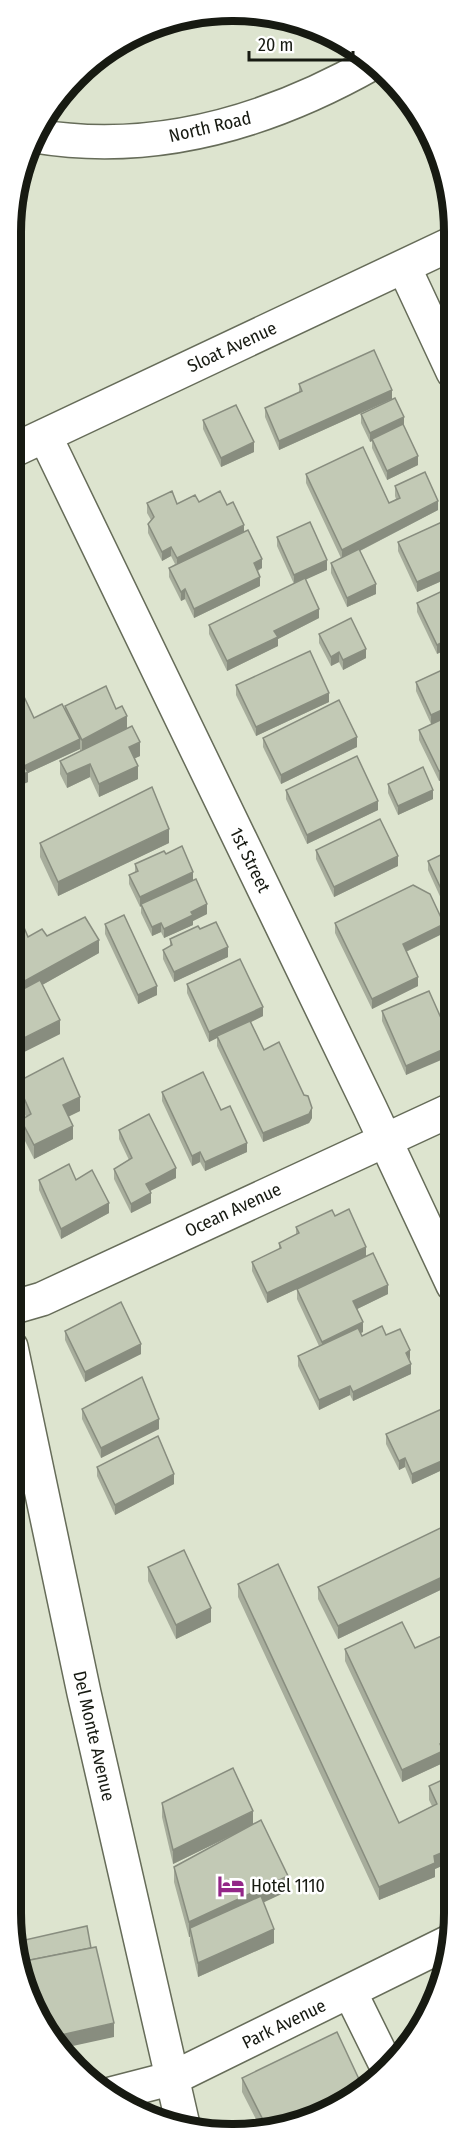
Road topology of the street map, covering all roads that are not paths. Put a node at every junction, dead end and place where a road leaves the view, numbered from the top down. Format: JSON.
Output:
{"nodes":[{"id":1,"x":364,"y":67,"type":"edge"},
{"id":2,"x":44,"y":137,"type":"edge"},
{"id":3,"x":444,"y":247,"type":"edge"},
{"id":4,"x":404,"y":267,"type":"junction"},
{"id":5,"x":444,"y":353,"type":"edge"},
{"id":6,"x":45,"y":436,"type":"junction"},
{"id":7,"x":21,"y":447,"type":"edge"},
{"id":8,"x":444,"y":1112,"type":"edge"},
{"id":9,"x":385,"y":1141,"type":"junction"},
{"id":10,"x":444,"y":1266,"type":"edge"},
{"id":11,"x":21,"y":1305,"type":"edge"},
{"id":12,"x":21,"y":1394,"type":"edge"},
{"id":13,"x":441,"y":1946,"type":"edge"},
{"id":14,"x":350,"y":1992,"type":"junction"},
{"id":15,"x":384,"y":2060,"type":"edge"},
{"id":16,"x":173,"y":2078,"type":"junction"},
{"id":17,"x":120,"y":2092,"type":"edge"},
{"id":18,"x":181,"y":2118,"type":"edge"}],
"edges":[{"from":1,"to":2,"type":"street","name":"North Road"},
{"from":3,"to":4,"type":"street","name":"Sloat Avenue"},
{"from":4,"to":5,"type":"street"},
{"from":4,"to":6,"type":"street","name":"Sloat Avenue"},
{"from":6,"to":7,"type":"street","name":"Sloat Avenue"},
{"from":6,"to":9,"type":"street","name":"1st Street"},
{"from":8,"to":9,"type":"street","name":"Ocean Avenue"},
{"from":9,"to":10,"type":"street","name":"1st Street"},
{"from":9,"to":11,"type":"street","name":"Ocean Avenue"},
{"from":12,"to":16,"type":"street","name":"Del Monte Avenue"},
{"from":13,"to":14,"type":"street","name":"Park Avenue"},
{"from":14,"to":15,"type":"street"},
{"from":14,"to":16,"type":"street","name":"Park Avenue"},
{"from":16,"to":17,"type":"street","name":"Park Avenue"},
{"from":16,"to":18,"type":"street","name":"Del Monte Avenue"}]}
